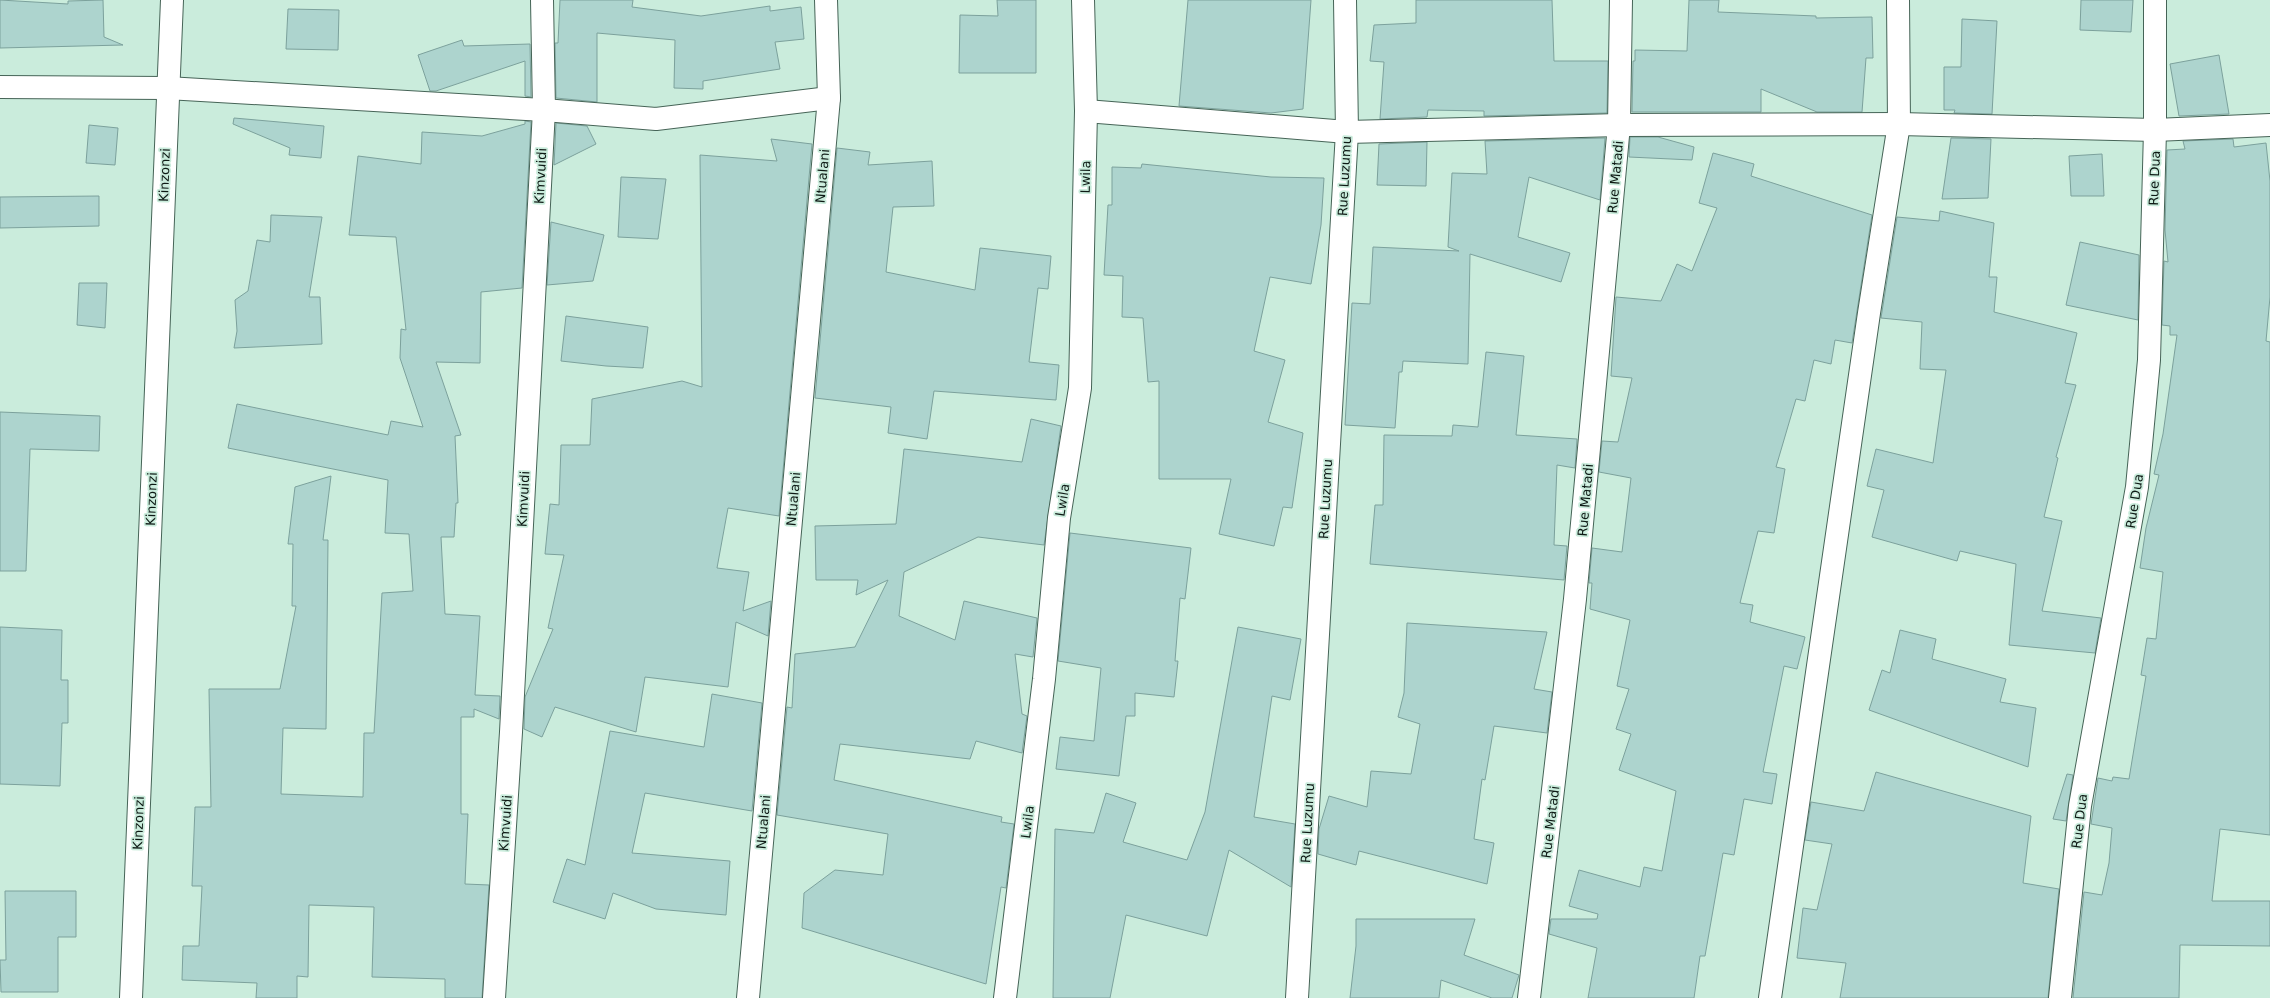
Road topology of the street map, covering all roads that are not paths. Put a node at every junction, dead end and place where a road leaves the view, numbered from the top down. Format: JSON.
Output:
{"nodes":[{"id":1,"x":172,"y":0,"type":"edge"},
{"id":2,"x":542,"y":0,"type":"edge"},
{"id":3,"x":826,"y":0,"type":"edge"},
{"id":4,"x":1082,"y":0,"type":"edge"},
{"id":5,"x":1345,"y":0,"type":"edge"},
{"id":6,"x":1621,"y":0,"type":"edge"},
{"id":7,"x":1898,"y":0,"type":"edge"},
{"id":8,"x":2155,"y":0,"type":"edge"},
{"id":9,"x":0,"y":87,"type":"edge"},
{"id":10,"x":167,"y":88,"type":"junction"},
{"id":11,"x":829,"y":98,"type":"junction"},
{"id":12,"x":544,"y":110,"type":"junction"},
{"id":13,"x":1086,"y":111,"type":"junction"},
{"id":14,"x":1899,"y":124,"type":"junction"},
{"id":15,"x":1619,"y":125,"type":"junction"},
{"id":16,"x":2270,"y":125,"type":"edge"},
{"id":17,"x":2155,"y":130,"type":"junction"},
{"id":18,"x":1347,"y":132,"type":"junction"},
{"id":19,"x":131,"y":998,"type":"edge"},
{"id":20,"x":494,"y":998,"type":"edge"},
{"id":21,"x":748,"y":998,"type":"edge"},
{"id":22,"x":1006,"y":998,"type":"edge"},
{"id":23,"x":1297,"y":998,"type":"edge"},
{"id":24,"x":1529,"y":998,"type":"edge"},
{"id":25,"x":1770,"y":998,"type":"edge"},
{"id":26,"x":2060,"y":998,"type":"edge"}],
"edges":[{"from":1,"to":10,"type":"street","name":"Kinzonzi"},
{"from":2,"to":12,"type":"street","name":"Kimvuidi"},
{"from":3,"to":11,"type":"street","name":"Ntualani"},
{"from":4,"to":13,"type":"street","name":"Lwila"},
{"from":5,"to":18,"type":"street","name":"Rue Luzumu"},
{"from":6,"to":15,"type":"street","name":"Rue Matadi"},
{"from":7,"to":14,"type":"street"},
{"from":8,"to":17,"type":"street","name":"Rue Dua"},
{"from":9,"to":10,"type":"street"},
{"from":10,"to":12,"type":"street"},
{"from":10,"to":19,"type":"street","name":"Kinzonzi"},
{"from":11,"to":12,"type":"street"},
{"from":11,"to":21,"type":"street","name":"Ntualani"},
{"from":12,"to":20,"type":"street","name":"Kimvuidi"},
{"from":13,"to":18,"type":"street"},
{"from":13,"to":22,"type":"street","name":"Lwila"},
{"from":14,"to":15,"type":"street"},
{"from":14,"to":17,"type":"street"},
{"from":14,"to":25,"type":"street"},
{"from":15,"to":18,"type":"street"},
{"from":15,"to":24,"type":"street","name":"Rue Matadi"},
{"from":16,"to":17,"type":"street"},
{"from":17,"to":26,"type":"street","name":"Rue Dua"},
{"from":18,"to":23,"type":"street","name":"Rue Luzumu"}]}
